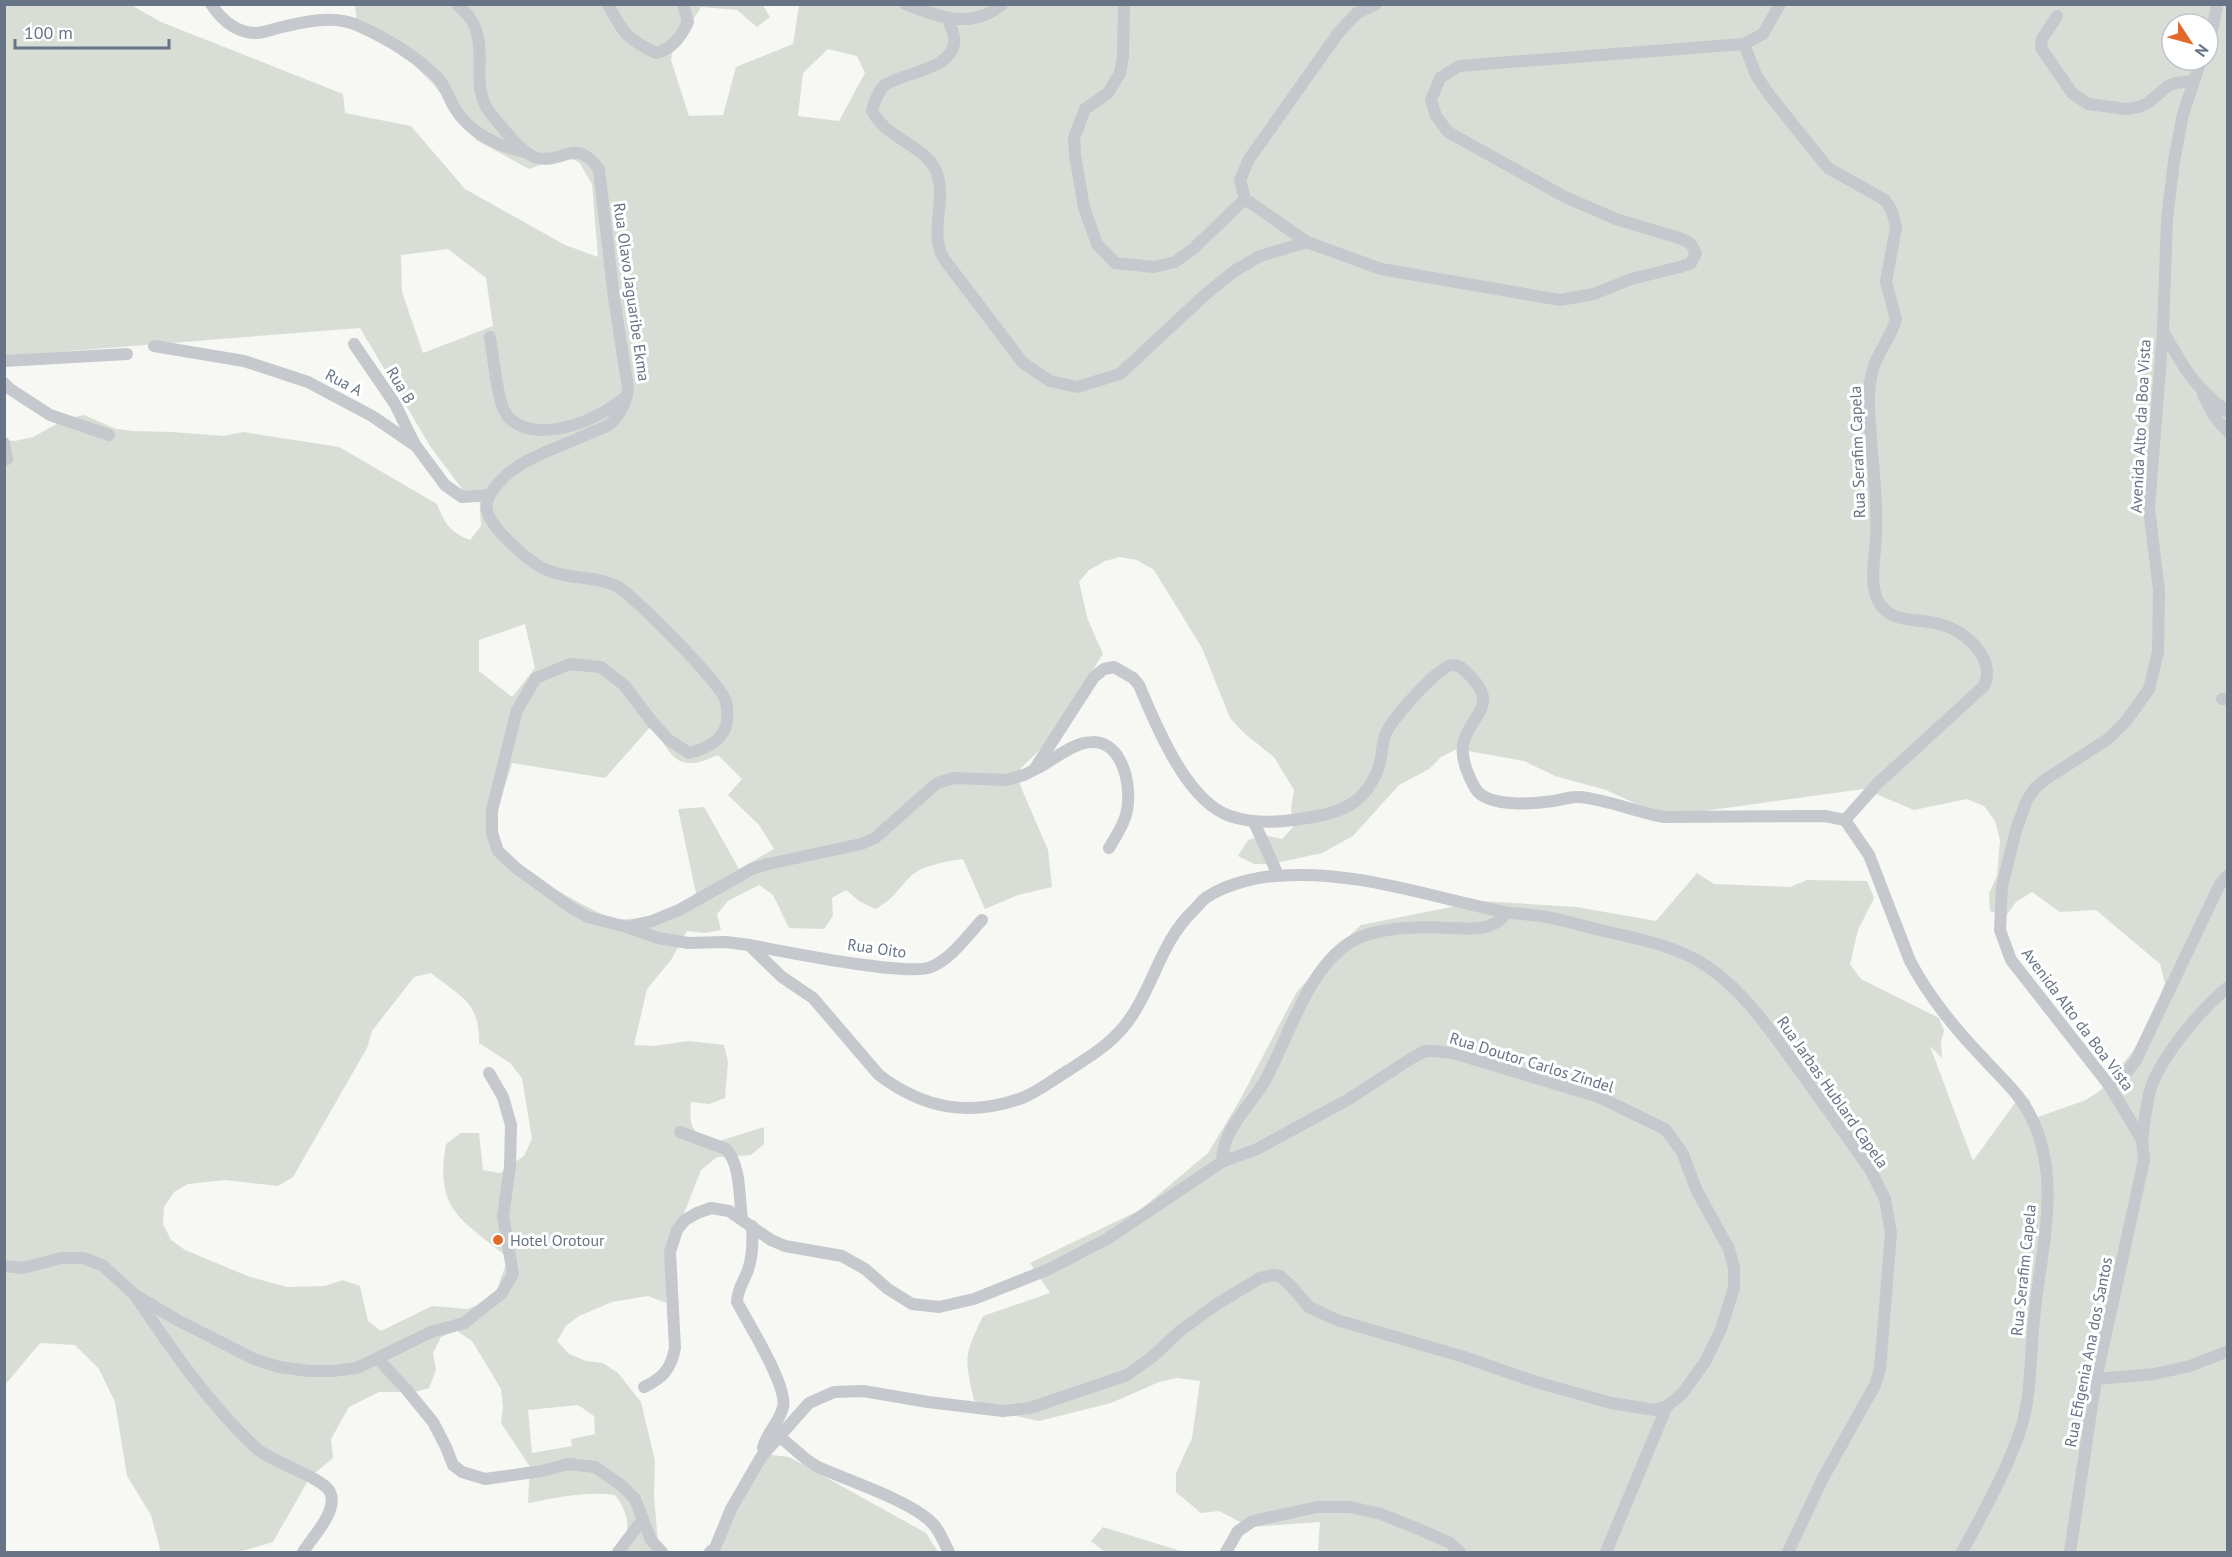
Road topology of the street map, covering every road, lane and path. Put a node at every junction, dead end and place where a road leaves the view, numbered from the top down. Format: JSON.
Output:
{"nodes":[{"id":1,"x":211,"y":4,"type":"edge"},
{"id":2,"x":457,"y":4,"type":"edge"},
{"id":3,"x":608,"y":4,"type":"edge"},
{"id":4,"x":683,"y":4,"type":"edge"},
{"id":5,"x":905,"y":4,"type":"edge"},
{"id":6,"x":1002,"y":4,"type":"edge"},
{"id":7,"x":1124,"y":4,"type":"edge"},
{"id":8,"x":1376,"y":4,"type":"edge"},
{"id":9,"x":1780,"y":4,"type":"edge"},
{"id":10,"x":2057,"y":16,"type":"dead end"},
{"id":11,"x":948,"y":19,"type":"junction"},
{"id":12,"x":1744,"y":44,"type":"junction"},
{"id":13,"x":2196,"y":72,"type":"edge"},
{"id":14,"x":2193,"y":81,"type":"junction"},
{"id":15,"x":526,"y":152,"type":"junction"},
{"id":16,"x":1245,"y":199,"type":"junction"},
{"id":17,"x":1307,"y":242,"type":"junction"},
{"id":18,"x":2163,"y":330,"type":"junction"},
{"id":19,"x":490,"y":338,"type":"dead end"},
{"id":20,"x":354,"y":344,"type":"dead end"},
{"id":21,"x":154,"y":346,"type":"dead end"},
{"id":22,"x":127,"y":354,"type":"dead end"},
{"id":23,"x":4,"y":361,"type":"edge"},
{"id":24,"x":4,"y":383,"type":"edge"},
{"id":25,"x":2202,"y":391,"type":"junction"},
{"id":26,"x":628,"y":395,"type":"junction"},
{"id":27,"x":2228,"y":412,"type":"edge"},
{"id":28,"x":2228,"y":432,"type":"edge"},
{"id":29,"x":109,"y":435,"type":"dead end"},
{"id":30,"x":4,"y":443,"type":"edge"},
{"id":31,"x":416,"y":446,"type":"junction"},
{"id":32,"x":4,"y":460,"type":"edge"},
{"id":33,"x":489,"y":495,"type":"junction"},
{"id":34,"x":1034,"y":770,"type":"junction"},
{"id":35,"x":1845,"y":820,"type":"junction"},
{"id":36,"x":1254,"y":822,"type":"junction"},
{"id":37,"x":1109,"y":848,"type":"dead end"},
{"id":38,"x":1278,"y":875,"type":"junction"},
{"id":39,"x":2228,"y":875,"type":"edge"},
{"id":40,"x":1507,"y":913,"type":"junction"},
{"id":41,"x":982,"y":921,"type":"dead end"},
{"id":42,"x":627,"y":927,"type":"junction"},
{"id":43,"x":749,"y":945,"type":"junction"},
{"id":44,"x":2228,"y":987,"type":"edge"},
{"id":45,"x":489,"y":1073,"type":"dead end"},
{"id":46,"x":2109,"y":1085,"type":"junction"},
{"id":47,"x":680,"y":1132,"type":"dead end"},
{"id":48,"x":2142,"y":1140,"type":"junction"},
{"id":49,"x":2144,"y":1160,"type":"joint"},
{"id":50,"x":1222,"y":1162,"type":"junction"},
{"id":51,"x":747,"y":1222,"type":"junction"},
{"id":52,"x":4,"y":1266,"type":"edge"},
{"id":53,"x":135,"y":1295,"type":"junction"},
{"id":54,"x":2228,"y":1351,"type":"edge"},
{"id":55,"x":378,"y":1359,"type":"junction"},
{"id":56,"x":2096,"y":1379,"type":"junction"},
{"id":57,"x":644,"y":1387,"type":"dead end"},
{"id":58,"x":1666,"y":1406,"type":"junction"},
{"id":59,"x":779,"y":1436,"type":"junction"},
{"id":60,"x":761,"y":1457,"type":"junction"},
{"id":61,"x":643,"y":1518,"type":"junction"},
{"id":62,"x":303,"y":1552,"type":"edge"},
{"id":63,"x":618,"y":1552,"type":"edge"},
{"id":64,"x":662,"y":1552,"type":"edge"},
{"id":65,"x":710,"y":1552,"type":"edge"},
{"id":66,"x":949,"y":1552,"type":"edge"},
{"id":67,"x":1226,"y":1552,"type":"edge"},
{"id":68,"x":1460,"y":1552,"type":"edge"},
{"id":69,"x":1606,"y":1552,"type":"edge"},
{"id":70,"x":1788,"y":1552,"type":"edge"},
{"id":71,"x":1962,"y":1552,"type":"edge"},
{"id":72,"x":2070,"y":1552,"type":"edge"}],
"edges":[{"from":1,"to":15,"type":"street"},
{"from":2,"to":15,"type":"street"},
{"from":3,"to":4,"type":"street"},
{"from":5,"to":11,"type":"street"},
{"from":6,"to":11,"type":"street"},
{"from":7,"to":16,"type":"street"},
{"from":8,"to":16,"type":"street"},
{"from":9,"to":12,"type":"street"},
{"from":10,"to":14,"type":"street"},
{"from":11,"to":17,"type":"street"},
{"from":12,"to":17,"type":"street"},
{"from":12,"to":35,"type":"street","name":"Rua Serafim Capela"},
{"from":13,"to":14,"type":"street","name":"Avenida Alto da Boa Vista"},
{"from":14,"to":18,"type":"street","name":"Avenida Alto da Boa Vista"},
{"from":15,"to":26,"type":"street","name":"Rua Olavo Jaguaribe Ekma"},
{"from":16,"to":17,"type":"street"},
{"from":18,"to":25,"type":"street"},
{"from":18,"to":46,"type":"street","name":"Avenida Alto da Boa Vista"},
{"from":19,"to":26,"type":"street"},
{"from":20,"to":31,"type":"street","name":"Rua B"},
{"from":21,"to":31,"type":"street","name":"Rua A"},
{"from":22,"to":23,"type":"street"},
{"from":24,"to":29,"type":"street"},
{"from":25,"to":27,"type":"street"},
{"from":25,"to":28,"type":"street"},
{"from":26,"to":33,"type":"street","name":"Rua Olavo Jaguaribe Ekma"},
{"from":30,"to":32,"type":"street"},
{"from":31,"to":33,"type":"street","name":"Rua A"},
{"from":33,"to":42,"type":"street"},
{"from":34,"to":36,"type":"street"},
{"from":34,"to":37,"type":"street"},
{"from":34,"to":42,"type":"street"},
{"from":35,"to":36,"type":"street"},
{"from":35,"to":71,"type":"street","name":"Rua Serafim Capela"},
{"from":36,"to":38,"type":"street"},
{"from":38,"to":40,"type":"street","name":"Rua Jarbas Hublard Capela"},
{"from":38,"to":43,"type":"street","name":"Rua Jarbas Hublard Capela"},
{"from":39,"to":46,"type":"street"},
{"from":40,"to":50,"type":"street"},
{"from":40,"to":70,"type":"street","name":"Rua Jarbas Hublard Capela"},
{"from":41,"to":43,"type":"street","name":"Rua Oito"},
{"from":42,"to":43,"type":"street","name":"Rua Oito"},
{"from":44,"to":48,"type":"street"},
{"from":45,"to":55,"type":"street"},
{"from":46,"to":48,"type":"street","name":"Avenida Alto da Boa Vista"},
{"from":47,"to":51,"type":"street"},
{"from":48,"to":49,"type":"street","name":"Avenida Alto da Boa Vista"},
{"from":49,"to":56,"type":"street","name":"Rua Efigenia Ana dos Santos"},
{"from":50,"to":51,"type":"street","name":"Rua Doutor Carlos Zindel"},
{"from":50,"to":58,"type":"street","name":"Rua Doutor Carlos Zindel"},
{"from":51,"to":57,"type":"street","name":"Rua Doutor Carlos Zindel"},
{"from":51,"to":60,"type":"street"},
{"from":52,"to":53,"type":"street"},
{"from":53,"to":55,"type":"street"},
{"from":53,"to":62,"type":"street"},
{"from":54,"to":56,"type":"street"},
{"from":55,"to":61,"type":"street"},
{"from":56,"to":72,"type":"street","name":"Rua Efigenia Ana dos Santos"},
{"from":58,"to":59,"type":"street"},
{"from":58,"to":69,"type":"street"},
{"from":59,"to":60,"type":"street"},
{"from":59,"to":66,"type":"street"},
{"from":60,"to":65,"type":"street"},
{"from":61,"to":63,"type":"street"},
{"from":61,"to":64,"type":"street"},
{"from":67,"to":68,"type":"street"}]}
